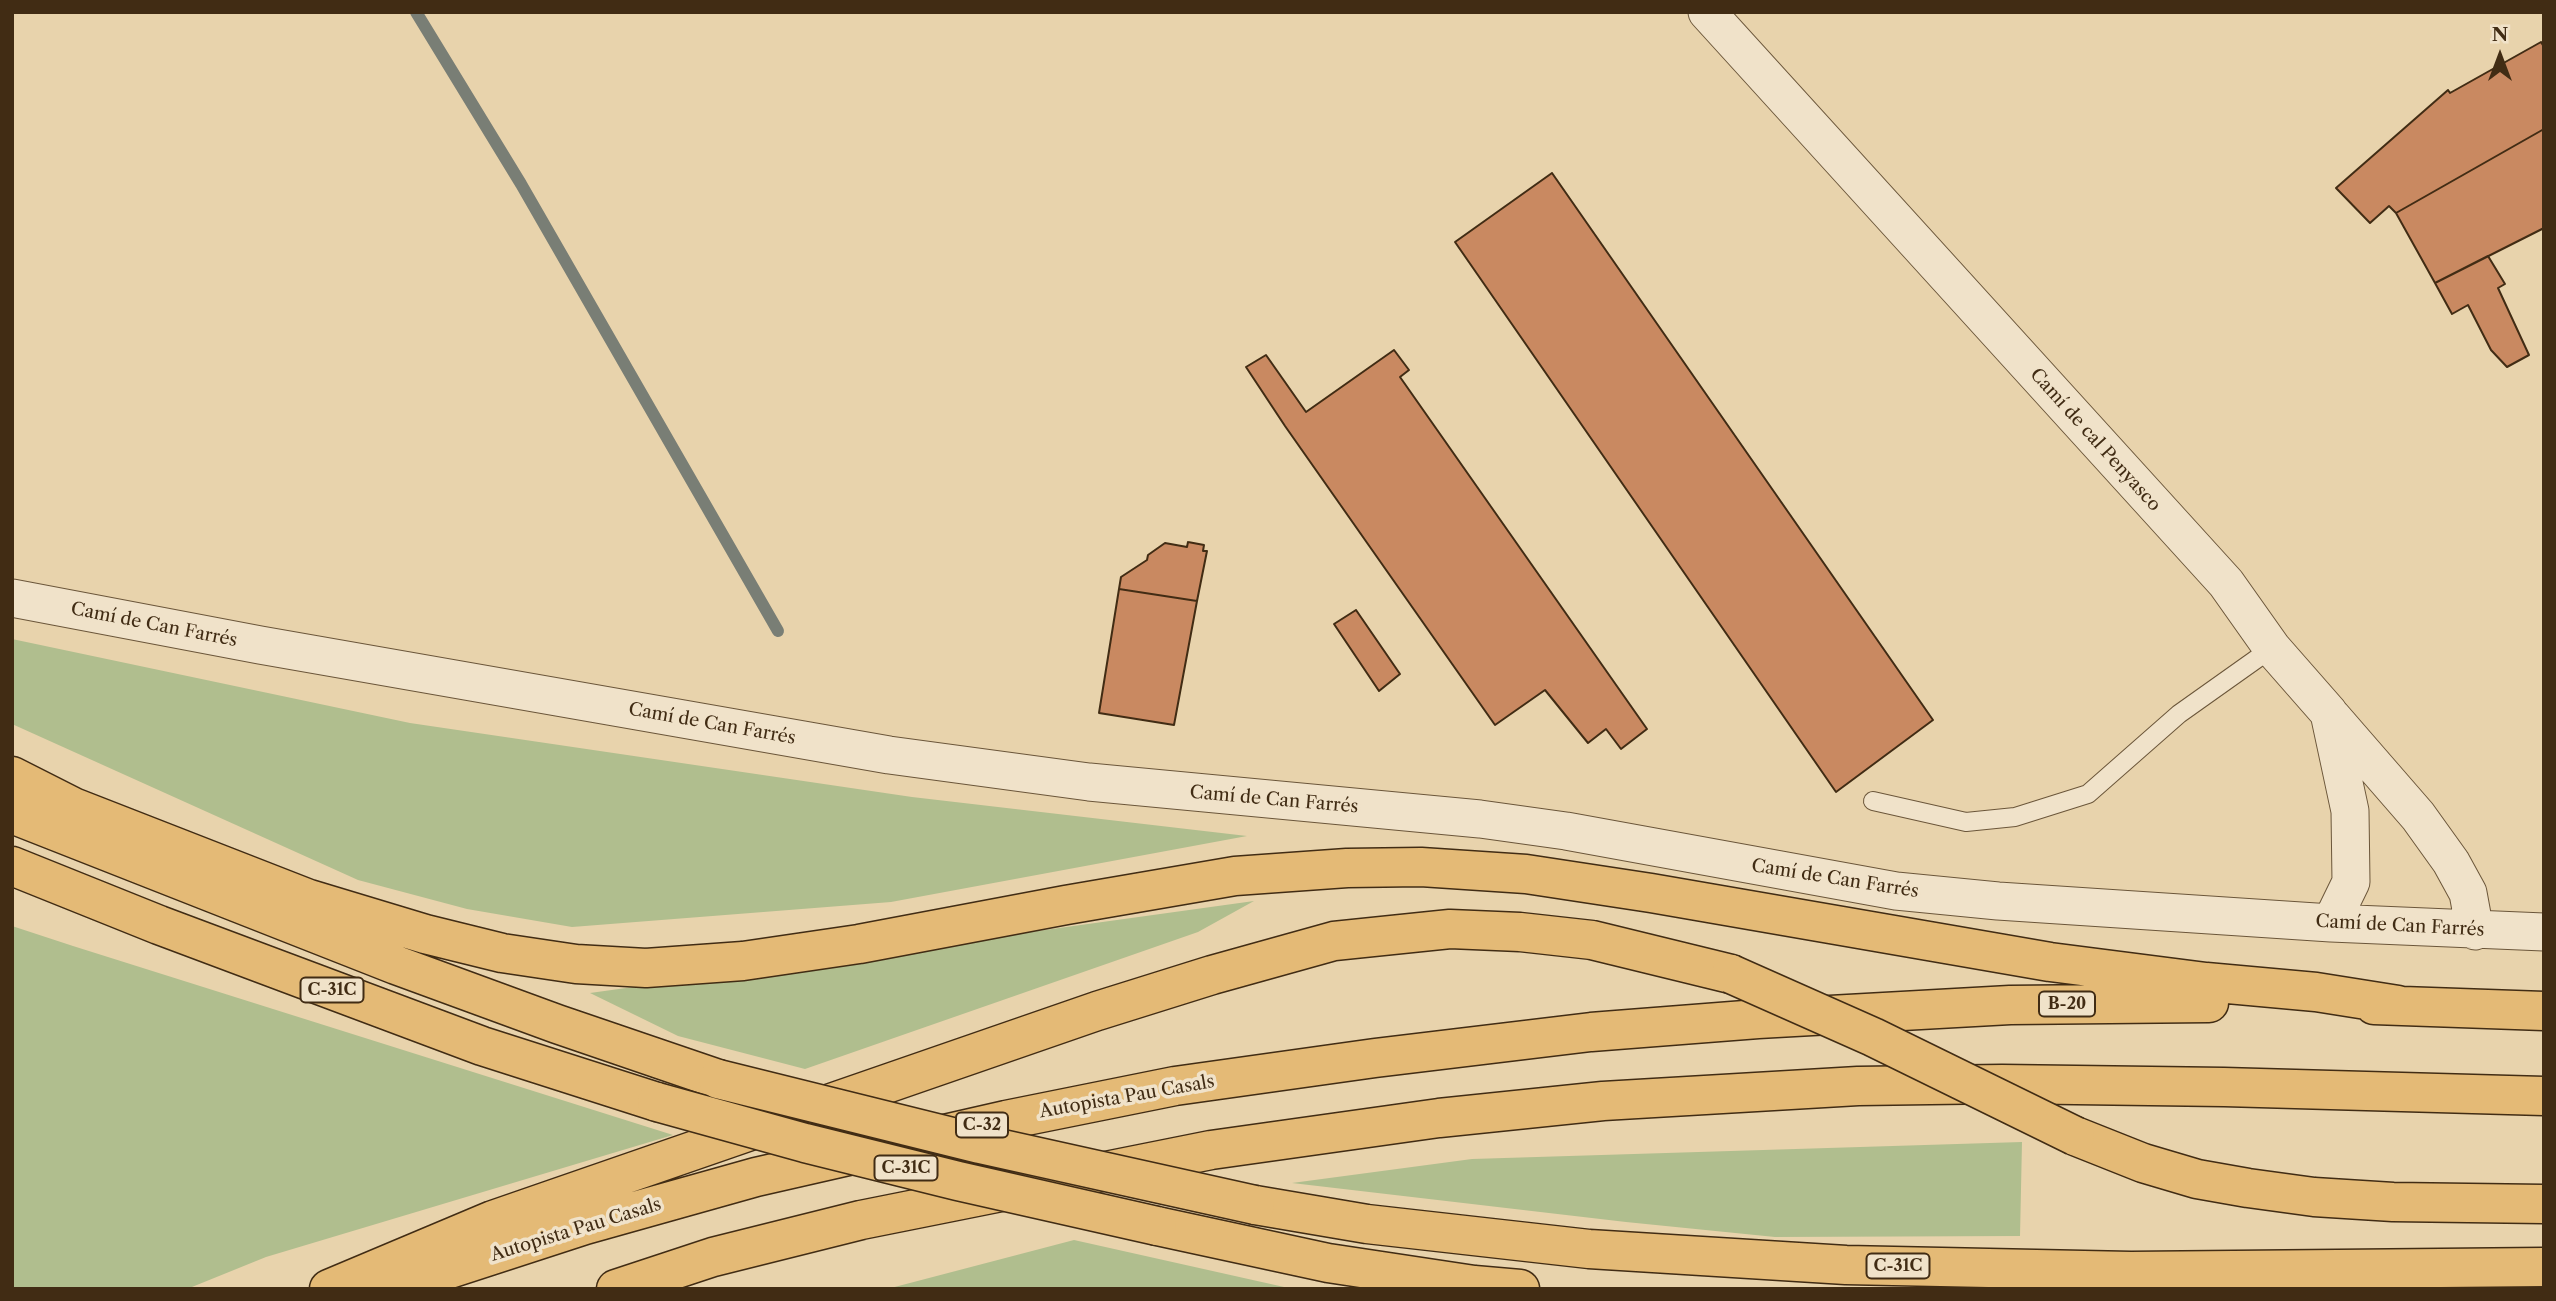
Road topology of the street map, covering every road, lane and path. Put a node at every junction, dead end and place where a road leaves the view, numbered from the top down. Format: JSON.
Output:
{"nodes":[{"id":1,"x":1707,"y":12,"type":"edge"},
{"id":2,"x":12,"y":598,"type":"edge"},
{"id":3,"x":2272,"y":648,"type":"junction"},
{"id":4,"x":2329,"y":713,"type":"junction"},
{"id":5,"x":12,"y":776,"type":"edge"},
{"id":6,"x":1873,"y":801,"type":"dead end"},
{"id":7,"x":68,"y":805,"type":"junction"},
{"id":8,"x":12,"y":814,"type":"edge"},
{"id":9,"x":12,"y":866,"type":"edge"},
{"id":10,"x":2331,"y":923,"type":"junction"},
{"id":11,"x":2475,"y":931,"type":"junction"},
{"id":12,"x":2544,"y":932,"type":"edge"},
{"id":13,"x":396,"y":965,"type":"junction"},
{"id":14,"x":2398,"y":1005,"type":"junction"},
{"id":15,"x":2544,"y":1011,"type":"edge"},
{"id":16,"x":1591,"y":1032,"type":"joint"},
{"id":17,"x":2544,"y":1096,"type":"edge"},
{"id":18,"x":2544,"y":1204,"type":"edge"},
{"id":19,"x":2544,"y":1267,"type":"edge"},
{"id":20,"x":329,"y":1289,"type":"edge"},
{"id":21,"x":388,"y":1289,"type":"edge"},
{"id":22,"x":616,"y":1289,"type":"edge"},
{"id":23,"x":1520,"y":1289,"type":"edge"}],
"edges":[{"from":1,"to":3,"type":"street","name":"Camí de cal Penyasco"},
{"from":2,"to":10,"type":"street","name":"Camí de Can Farrés"},
{"from":3,"to":4,"type":"street","name":"Camí de cal Penyasco"},
{"from":3,"to":6,"type":"lane"},
{"from":4,"to":10,"type":"street","name":"Camí de cal Penyasco"},
{"from":4,"to":11,"type":"street"},
{"from":5,"to":7,"type":"highway"},
{"from":7,"to":13,"type":"highway"},
{"from":7,"to":14,"type":"highway"},
{"from":8,"to":13,"type":"highway","number":"C-31C"},
{"from":9,"to":23,"type":"highway","number":"C-31C","bridge":true},
{"from":10,"to":11,"type":"street","name":"Camí de Can Farrés"},
{"from":11,"to":12,"type":"street","name":"Camí de Can Farrés"},
{"from":13,"to":19,"type":"highway","number":"C-31C","bridge":true},
{"from":14,"to":15,"type":"highway","number":"B-20"},
{"from":14,"to":16,"type":"highway","number":"B-20"},
{"from":16,"to":21,"type":"highway","name":"Autopista Pau Casals","number":"C-32"},
{"from":17,"to":22,"type":"highway"},
{"from":18,"to":20,"type":"highway","bridge":true}]}
